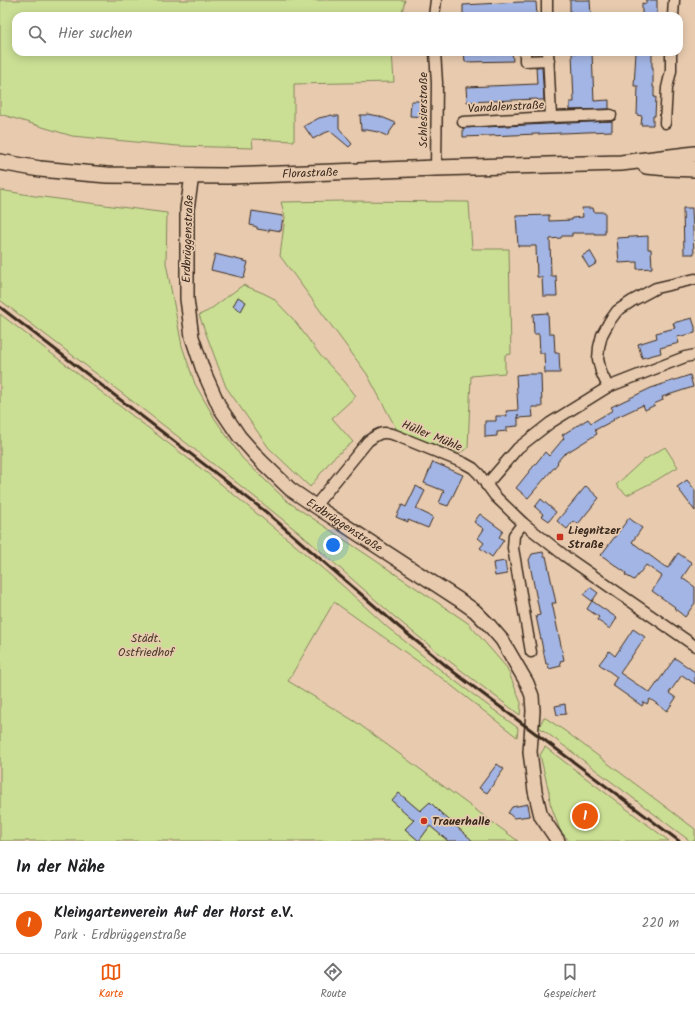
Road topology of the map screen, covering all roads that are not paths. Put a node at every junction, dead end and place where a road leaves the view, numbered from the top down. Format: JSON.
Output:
{"nodes":[{"id":1,"x":436,"y":0,"type":"edge"},
{"id":2,"x":547,"y":0,"type":"edge"},
{"id":3,"x":674,"y":0,"type":"edge"},
{"id":4,"x":434,"y":12,"type":"edge"},
{"id":5,"x":547,"y":12,"type":"edge"},
{"id":6,"x":673,"y":12,"type":"edge"},
{"id":7,"x":435,"y":56,"type":"edge"},
{"id":8,"x":525,"y":56,"type":"edge"},
{"id":9,"x":548,"y":56,"type":"edge"},
{"id":10,"x":672,"y":56,"type":"edge"},
{"id":11,"x":612,"y":115,"type":"dead end"},
{"id":12,"x":551,"y":117,"type":"junction"},
{"id":13,"x":463,"y":122,"type":"dead end"},
{"id":14,"x":666,"y":123,"type":"dead end"},
{"id":15,"x":695,"y":154,"type":"edge"},
{"id":16,"x":0,"y":162,"type":"edge"},
{"id":17,"x":621,"y":163,"type":"junction"},
{"id":18,"x":436,"y":168,"type":"junction"},
{"id":19,"x":695,"y":169,"type":"edge"},
{"id":20,"x":192,"y":176,"type":"junction"},
{"id":21,"x":695,"y":278,"type":"edge"},
{"id":22,"x":695,"y":355,"type":"edge"},
{"id":23,"x":608,"y":387,"type":"junction"},
{"id":24,"x":486,"y":485,"type":"junction"},
{"id":25,"x":315,"y":506,"type":"junction"},
{"id":26,"x":523,"y":522,"type":"junction"},
{"id":27,"x":695,"y":646,"type":"edge"},
{"id":28,"x":531,"y":652,"type":"dead end"},
{"id":29,"x":558,"y":841,"type":"edge"}],
"edges":[{"from":1,"to":4,"type":"street"},
{"from":2,"to":5,"type":"street"},
{"from":3,"to":6,"type":"street"},
{"from":7,"to":18,"type":"street","name":"Schlesierstraße"},
{"from":8,"to":9,"type":"street","name":"Vandalenstraße"},
{"from":9,"to":12,"type":"street","name":"Vandalenstraße"},
{"from":10,"to":14,"type":"street"},
{"from":11,"to":12,"type":"street","name":"Vandalenstraße"},
{"from":12,"to":13,"type":"street","name":"Vandalenstraße"},
{"from":15,"to":17,"type":"main road","name":"Florastraße"},
{"from":16,"to":20,"type":"main road","name":"Florastraße"},
{"from":17,"to":18,"type":"main road","name":"Florastraße"},
{"from":17,"to":19,"type":"main road","name":"Florastraße"},
{"from":18,"to":20,"type":"main road","name":"Florastraße"},
{"from":20,"to":25,"type":"street","name":"Erdbrüggenstraße"},
{"from":21,"to":23,"type":"street"},
{"from":22,"to":23,"type":"street"},
{"from":23,"to":24,"type":"street"},
{"from":24,"to":25,"type":"street","name":"Hüller Mühle"},
{"from":24,"to":26,"type":"street","name":"Hüller Mühle"},
{"from":25,"to":29,"type":"street","name":"Erdbrüggenstraße"},
{"from":26,"to":27,"type":"street","name":"Hüller Mühle"},
{"from":26,"to":28,"type":"street"}]}
